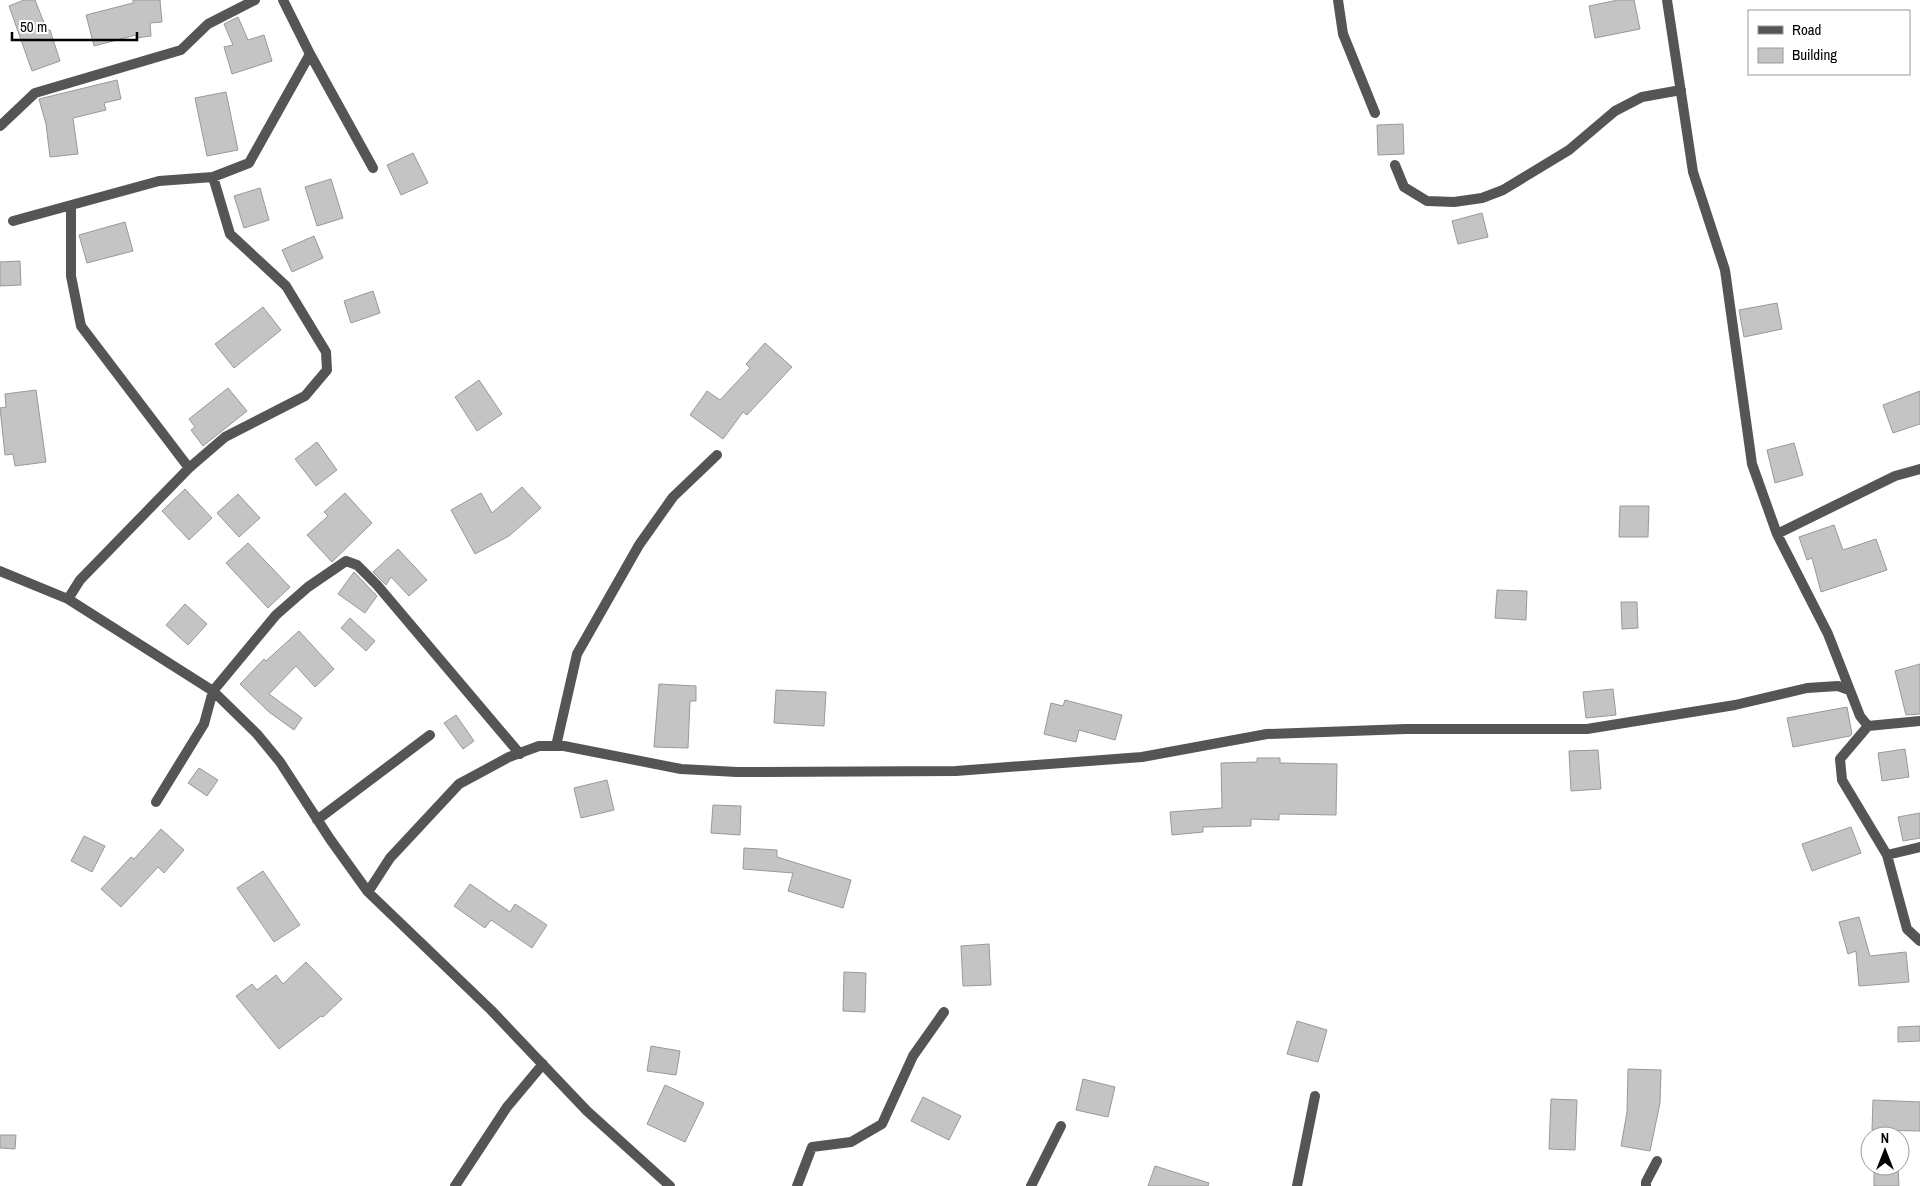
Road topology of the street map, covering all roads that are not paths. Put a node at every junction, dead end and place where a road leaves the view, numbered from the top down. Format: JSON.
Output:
{"nodes":[{"id":1,"x":255,"y":0,"type":"edge"},
{"id":2,"x":283,"y":0,"type":"edge"},
{"id":3,"x":1338,"y":0,"type":"edge"},
{"id":4,"x":1667,"y":0,"type":"edge"},
{"id":5,"x":310,"y":54,"type":"junction"},
{"id":6,"x":1680,"y":90,"type":"junction"},
{"id":7,"x":1375,"y":113,"type":"dead end"},
{"id":8,"x":0,"y":126,"type":"edge"},
{"id":9,"x":1395,"y":166,"type":"dead end"},
{"id":10,"x":373,"y":168,"type":"dead end"},
{"id":11,"x":213,"y":177,"type":"junction"},
{"id":12,"x":71,"y":206,"type":"junction"},
{"id":13,"x":13,"y":221,"type":"dead end"},
{"id":14,"x":717,"y":455,"type":"dead end"},
{"id":15,"x":189,"y":468,"type":"junction"},
{"id":16,"x":1920,"y":469,"type":"edge"},
{"id":17,"x":1777,"y":534,"type":"junction"},
{"id":18,"x":0,"y":572,"type":"edge"},
{"id":19,"x":68,"y":599,"type":"junction"},
{"id":20,"x":1849,"y":690,"type":"junction"},
{"id":21,"x":213,"y":691,"type":"junction"},
{"id":22,"x":1920,"y":721,"type":"edge"},
{"id":23,"x":1868,"y":726,"type":"junction"},
{"id":24,"x":430,"y":735,"type":"dead end"},
{"id":25,"x":556,"y":746,"type":"junction"},
{"id":26,"x":520,"y":754,"type":"junction"},
{"id":27,"x":156,"y":802,"type":"dead end"},
{"id":28,"x":317,"y":820,"type":"junction"},
{"id":29,"x":1920,"y":846,"type":"edge"},
{"id":30,"x":1887,"y":855,"type":"junction"},
{"id":31,"x":368,"y":892,"type":"junction"},
{"id":32,"x":1920,"y":941,"type":"edge"},
{"id":33,"x":944,"y":1012,"type":"dead end"},
{"id":34,"x":543,"y":1064,"type":"junction"},
{"id":35,"x":1316,"y":1096,"type":"dead end"},
{"id":36,"x":1061,"y":1126,"type":"dead end"},
{"id":37,"x":1657,"y":1161,"type":"dead end"},
{"id":38,"x":455,"y":1186,"type":"edge"},
{"id":39,"x":670,"y":1186,"type":"edge"},
{"id":40,"x":797,"y":1186,"type":"edge"},
{"id":41,"x":1031,"y":1186,"type":"edge"},
{"id":42,"x":1297,"y":1186,"type":"edge"},
{"id":43,"x":1646,"y":1186,"type":"edge"}],
"edges":[{"from":1,"to":8,"type":"street"},
{"from":2,"to":5,"type":"street"},
{"from":3,"to":7,"type":"street"},
{"from":4,"to":6,"type":"street"},
{"from":5,"to":10,"type":"street"},
{"from":5,"to":11,"type":"street"},
{"from":6,"to":9,"type":"street"},
{"from":6,"to":17,"type":"street"},
{"from":11,"to":12,"type":"street"},
{"from":11,"to":15,"type":"street"},
{"from":12,"to":13,"type":"street"},
{"from":12,"to":15,"type":"street"},
{"from":14,"to":25,"type":"street"},
{"from":15,"to":19,"type":"street"},
{"from":16,"to":17,"type":"street"},
{"from":17,"to":20,"type":"street"},
{"from":18,"to":19,"type":"street"},
{"from":19,"to":21,"type":"street"},
{"from":20,"to":23,"type":"street"},
{"from":20,"to":25,"type":"street"},
{"from":21,"to":26,"type":"street"},
{"from":21,"to":27,"type":"street"},
{"from":21,"to":28,"type":"street"},
{"from":22,"to":23,"type":"street"},
{"from":23,"to":30,"type":"street"},
{"from":24,"to":28,"type":"street"},
{"from":25,"to":26,"type":"street"},
{"from":26,"to":31,"type":"street"},
{"from":28,"to":31,"type":"street"},
{"from":29,"to":30,"type":"street"},
{"from":30,"to":32,"type":"street"},
{"from":31,"to":34,"type":"street"},
{"from":33,"to":40,"type":"street"},
{"from":34,"to":38,"type":"street"},
{"from":34,"to":39,"type":"street"},
{"from":35,"to":42,"type":"street"},
{"from":36,"to":41,"type":"street"},
{"from":37,"to":43,"type":"street"}]}
